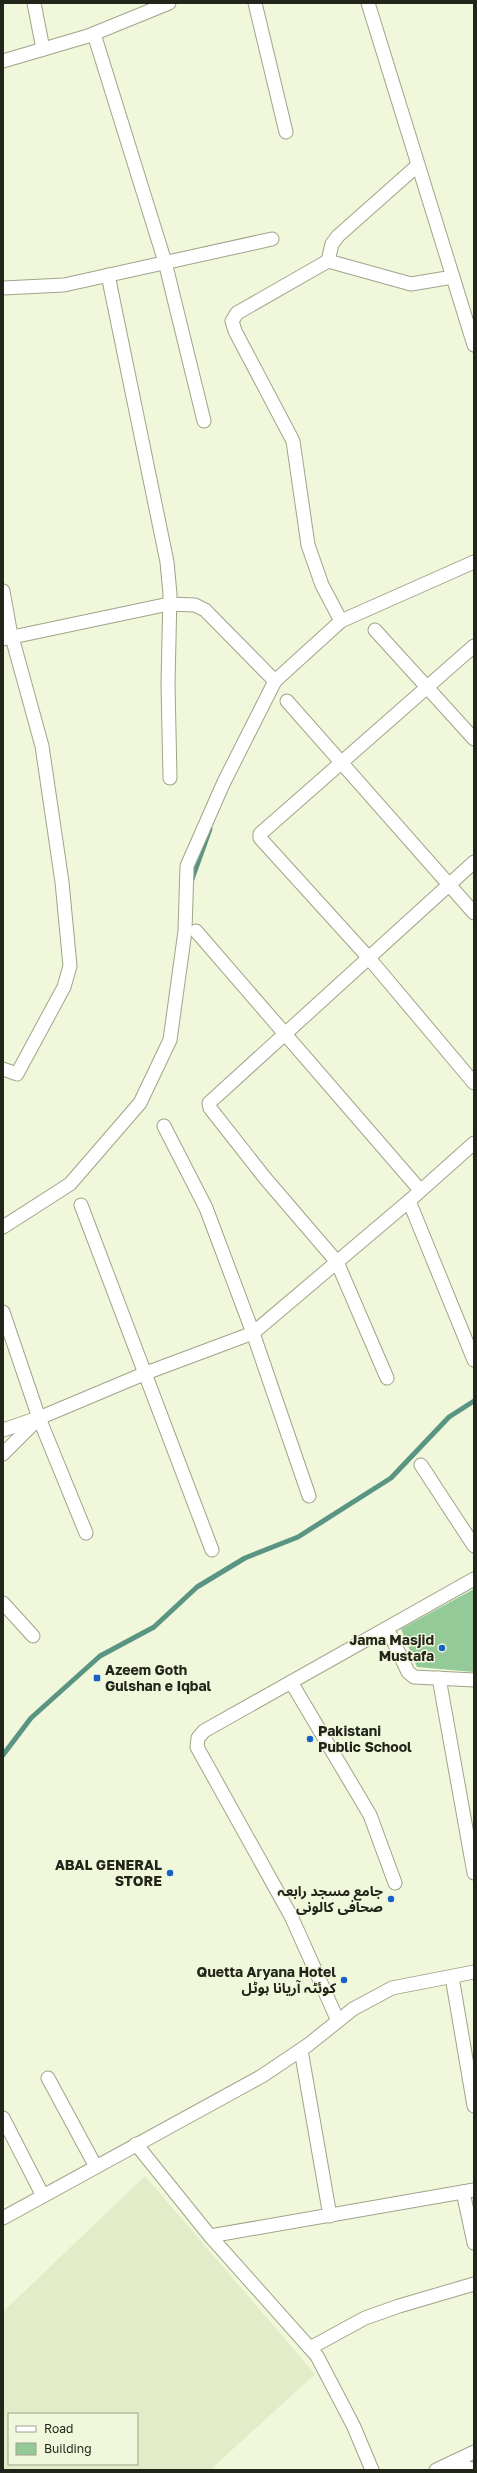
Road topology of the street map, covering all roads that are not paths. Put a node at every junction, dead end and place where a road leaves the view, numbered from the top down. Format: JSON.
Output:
{"nodes":[{"id":1,"x":34,"y":3,"type":"edge"},
{"id":2,"x":169,"y":3,"type":"edge"},
{"id":3,"x":255,"y":3,"type":"edge"},
{"id":4,"x":368,"y":3,"type":"edge"},
{"id":5,"x":94,"y":34,"type":"junction"},
{"id":6,"x":43,"y":49,"type":"junction"},
{"id":7,"x":3,"y":61,"type":"edge"},
{"id":8,"x":286,"y":132,"type":"dead end"},
{"id":9,"x":418,"y":165,"type":"junction"},
{"id":10,"x":272,"y":239,"type":"dead end"},
{"id":11,"x":328,"y":261,"type":"junction"},
{"id":12,"x":165,"y":262,"type":"junction"},
{"id":13,"x":108,"y":274,"type":"junction"},
{"id":14,"x":453,"y":277,"type":"junction"},
{"id":15,"x":3,"y":288,"type":"edge"},
{"id":16,"x":474,"y":345,"type":"edge"},
{"id":17,"x":204,"y":421,"type":"dead end"},
{"id":18,"x":474,"y":562,"type":"edge"},
{"id":19,"x":3,"y":591,"type":"edge"},
{"id":20,"x":169,"y":604,"type":"junction"},
{"id":21,"x":341,"y":621,"type":"junction"},
{"id":22,"x":376,"y":630,"type":"dead end"},
{"id":23,"x":7,"y":638,"type":"edge"},
{"id":24,"x":474,"y":646,"type":"edge"},
{"id":25,"x":275,"y":682,"type":"junction"},
{"id":26,"x":426,"y":687,"type":"junction"},
{"id":27,"x":287,"y":701,"type":"dead end"},
{"id":28,"x":474,"y":739,"type":"edge"},
{"id":29,"x":341,"y":761,"type":"junction"},
{"id":30,"x":170,"y":778,"type":"dead end"},
{"id":31,"x":474,"y":862,"type":"edge"},
{"id":32,"x":449,"y":883,"type":"junction"},
{"id":33,"x":474,"y":913,"type":"edge"},
{"id":34,"x":196,"y":931,"type":"dead end"},
{"id":35,"x":368,"y":957,"type":"junction"},
{"id":36,"x":284,"y":1033,"type":"junction"},
{"id":37,"x":3,"y":1069,"type":"edge"},
{"id":38,"x":474,"y":1082,"type":"edge"},
{"id":39,"x":164,"y":1126,"type":"dead end"},
{"id":40,"x":474,"y":1143,"type":"edge"},
{"id":41,"x":420,"y":1190,"type":"junction"},
{"id":42,"x":409,"y":1202,"type":"junction"},
{"id":43,"x":81,"y":1205,"type":"dead end"},
{"id":44,"x":3,"y":1227,"type":"edge"},
{"id":45,"x":337,"y":1262,"type":"junction"},
{"id":46,"x":3,"y":1312,"type":"edge"},
{"id":47,"x":253,"y":1333,"type":"junction"},
{"id":48,"x":474,"y":1360,"type":"edge"},
{"id":49,"x":146,"y":1373,"type":"junction"},
{"id":50,"x":387,"y":1378,"type":"dead end"},
{"id":51,"x":39,"y":1418,"type":"junction"},
{"id":52,"x":3,"y":1430,"type":"edge"},
{"id":53,"x":3,"y":1454,"type":"edge"},
{"id":54,"x":421,"y":1465,"type":"dead end"},
{"id":55,"x":309,"y":1496,"type":"dead end"},
{"id":56,"x":86,"y":1533,"type":"dead end"},
{"id":57,"x":474,"y":1546,"type":"edge"},
{"id":58,"x":212,"y":1550,"type":"dead end"},
{"id":59,"x":474,"y":1579,"type":"edge"},
{"id":60,"x":3,"y":1603,"type":"edge"},
{"id":61,"x":387,"y":1628,"type":"junction"},
{"id":62,"x":33,"y":1636,"type":"dead end"},
{"id":63,"x":439,"y":1678,"type":"junction"},
{"id":64,"x":474,"y":1680,"type":"edge"},
{"id":65,"x":291,"y":1682,"type":"junction"},
{"id":66,"x":474,"y":1873,"type":"edge"},
{"id":67,"x":395,"y":1883,"type":"dead end"},
{"id":68,"x":474,"y":1972,"type":"edge"},
{"id":69,"x":452,"y":1977,"type":"junction"},
{"id":70,"x":338,"y":2021,"type":"junction"},
{"id":71,"x":301,"y":2050,"type":"junction"},
{"id":72,"x":48,"y":2078,"type":"dead end"},
{"id":73,"x":474,"y":2106,"type":"edge"},
{"id":74,"x":3,"y":2118,"type":"edge"},
{"id":75,"x":136,"y":2144,"type":"junction"},
{"id":76,"x":96,"y":2167,"type":"junction"},
{"id":77,"x":468,"y":2191,"type":"edge"},
{"id":78,"x":43,"y":2196,"type":"junction"},
{"id":79,"x":330,"y":2216,"type":"junction"},
{"id":80,"x":3,"y":2218,"type":"edge"},
{"id":81,"x":210,"y":2236,"type":"junction"},
{"id":82,"x":474,"y":2243,"type":"edge"},
{"id":83,"x":474,"y":2284,"type":"edge"},
{"id":84,"x":310,"y":2348,"type":"junction"},
{"id":85,"x":474,"y":2452,"type":"edge"},
{"id":86,"x":453,"y":2462,"type":"junction"},
{"id":87,"x":372,"y":2470,"type":"edge"},
{"id":88,"x":436,"y":2470,"type":"edge"},
{"id":89,"x":474,"y":2470,"type":"edge"}],
"edges":[{"from":1,"to":6,"type":"street"},
{"from":2,"to":5,"type":"street"},
{"from":3,"to":8,"type":"street"},
{"from":4,"to":9,"type":"street"},
{"from":5,"to":6,"type":"street"},
{"from":5,"to":12,"type":"street"},
{"from":6,"to":7,"type":"street"},
{"from":9,"to":11,"type":"street"},
{"from":9,"to":14,"type":"street"},
{"from":10,"to":12,"type":"street"},
{"from":11,"to":14,"type":"street"},
{"from":11,"to":21,"type":"street"},
{"from":12,"to":13,"type":"street"},
{"from":12,"to":17,"type":"street"},
{"from":13,"to":15,"type":"street"},
{"from":13,"to":20,"type":"street"},
{"from":14,"to":16,"type":"street"},
{"from":18,"to":21,"type":"street"},
{"from":19,"to":23,"type":"street"},
{"from":20,"to":23,"type":"street"},
{"from":20,"to":25,"type":"street"},
{"from":20,"to":30,"type":"street"},
{"from":21,"to":25,"type":"street"},
{"from":22,"to":26,"type":"street"},
{"from":23,"to":37,"type":"street"},
{"from":24,"to":26,"type":"street"},
{"from":25,"to":44,"type":"street"},
{"from":26,"to":28,"type":"street"},
{"from":26,"to":29,"type":"street"},
{"from":27,"to":29,"type":"street"},
{"from":29,"to":32,"type":"street"},
{"from":29,"to":35,"type":"street"},
{"from":31,"to":32,"type":"street"},
{"from":32,"to":33,"type":"street"},
{"from":32,"to":35,"type":"street"},
{"from":34,"to":36,"type":"street"},
{"from":35,"to":36,"type":"street"},
{"from":35,"to":38,"type":"street"},
{"from":36,"to":41,"type":"street"},
{"from":36,"to":45,"type":"street"},
{"from":39,"to":47,"type":"street"},
{"from":40,"to":41,"type":"street"},
{"from":41,"to":42,"type":"street"},
{"from":42,"to":45,"type":"street"},
{"from":42,"to":48,"type":"street"},
{"from":43,"to":49,"type":"street"},
{"from":45,"to":47,"type":"street"},
{"from":45,"to":50,"type":"street"},
{"from":46,"to":51,"type":"street"},
{"from":47,"to":49,"type":"street"},
{"from":47,"to":55,"type":"street"},
{"from":49,"to":51,"type":"street"},
{"from":49,"to":58,"type":"street"},
{"from":51,"to":52,"type":"street"},
{"from":51,"to":53,"type":"street"},
{"from":51,"to":56,"type":"street"},
{"from":54,"to":57,"type":"street"},
{"from":59,"to":61,"type":"street"},
{"from":60,"to":62,"type":"street"},
{"from":61,"to":63,"type":"street"},
{"from":61,"to":65,"type":"street"},
{"from":63,"to":64,"type":"street"},
{"from":63,"to":66,"type":"street"},
{"from":65,"to":67,"type":"street"},
{"from":65,"to":70,"type":"street"},
{"from":68,"to":69,"type":"street"},
{"from":69,"to":70,"type":"street"},
{"from":69,"to":73,"type":"street"},
{"from":70,"to":71,"type":"street"},
{"from":71,"to":75,"type":"street"},
{"from":71,"to":79,"type":"street"},
{"from":72,"to":76,"type":"street"},
{"from":74,"to":78,"type":"street"},
{"from":75,"to":76,"type":"street"},
{"from":75,"to":81,"type":"street"},
{"from":76,"to":78,"type":"street"},
{"from":77,"to":79,"type":"street"},
{"from":77,"to":82,"type":"street"},
{"from":78,"to":80,"type":"street"},
{"from":79,"to":81,"type":"street"},
{"from":81,"to":84,"type":"street"},
{"from":83,"to":84,"type":"street"},
{"from":84,"to":87,"type":"street"},
{"from":85,"to":86,"type":"street"},
{"from":86,"to":88,"type":"street"},
{"from":86,"to":89,"type":"street"}]}
